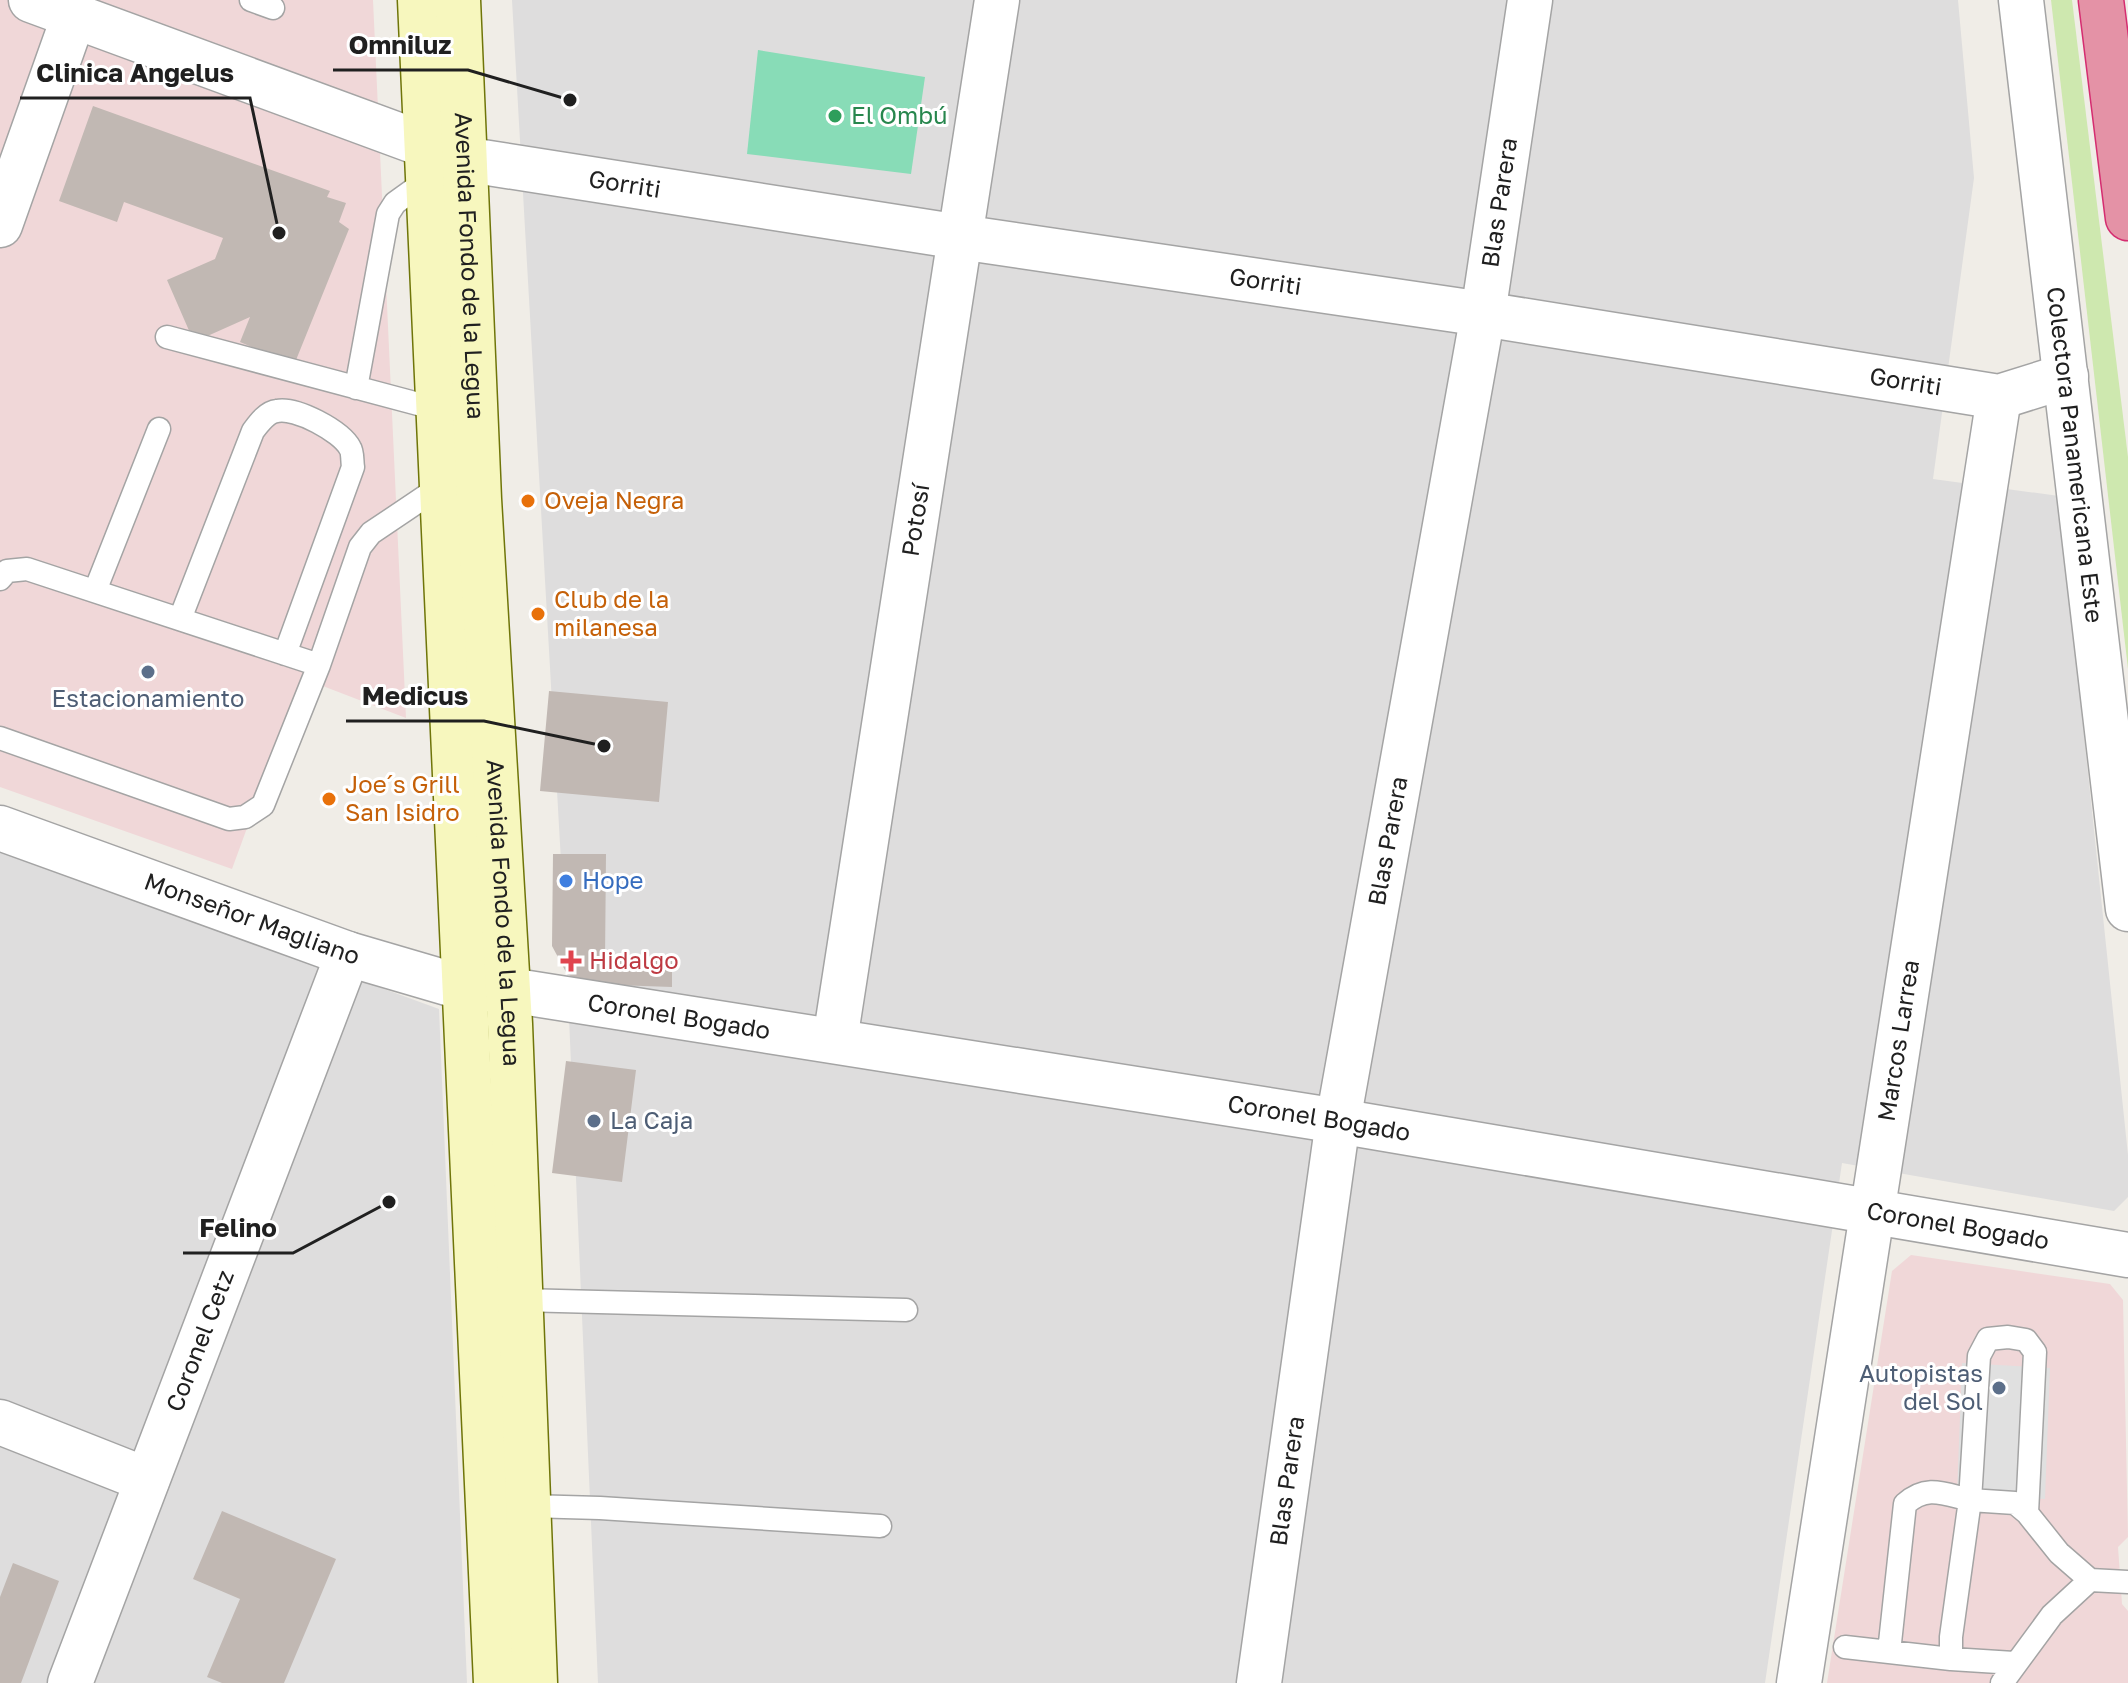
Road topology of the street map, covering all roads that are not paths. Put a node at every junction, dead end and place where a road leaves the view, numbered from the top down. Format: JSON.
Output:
{"nodes":[{"id":1,"x":31,"y":0,"type":"edge"},
{"id":2,"x":251,"y":0,"type":"edge"},
{"id":3,"x":420,"y":0,"type":"edge"},
{"id":4,"x":458,"y":0,"type":"edge"},
{"id":5,"x":997,"y":0,"type":"edge"},
{"id":6,"x":1530,"y":0,"type":"edge"},
{"id":7,"x":2021,"y":0,"type":"edge"},
{"id":8,"x":2101,"y":0,"type":"edge"},
{"id":9,"x":273,"y":8,"type":"dead end"},
{"id":10,"x":74,"y":16,"type":"junction"},
{"id":11,"x":439,"y":162,"type":"junction"},
{"id":12,"x":2128,"y":218,"type":"edge"},
{"id":13,"x":0,"y":225,"type":"edge"},
{"id":14,"x":960,"y":237,"type":"junction"},
{"id":15,"x":1483,"y":314,"type":"junction"},
{"id":16,"x":167,"y":337,"type":"dead end"},
{"id":17,"x":2066,"y":376,"type":"junction"},
{"id":18,"x":356,"y":388,"type":"junction"},
{"id":19,"x":1999,"y":397,"type":"junction"},
{"id":20,"x":437,"y":409,"type":"junction"},
{"id":21,"x":159,"y":429,"type":"dead end"},
{"id":22,"x":441,"y":486,"type":"junction"},
{"id":23,"x":0,"y":579,"type":"edge"},
{"id":24,"x":95,"y":591,"type":"junction"},
{"id":25,"x":180,"y":619,"type":"junction"},
{"id":26,"x":285,"y":654,"type":"junction"},
{"id":27,"x":319,"y":665,"type":"junction"},
{"id":28,"x":0,"y":738,"type":"edge"},
{"id":29,"x":0,"y":828,"type":"edge"},
{"id":30,"x":2128,"y":909,"type":"edge"},
{"id":31,"x":348,"y":954,"type":"junction"},
{"id":32,"x":464,"y":988,"type":"junction"},
{"id":33,"x":509,"y":990,"type":"junction"},
{"id":34,"x":835,"y":1040,"type":"junction"},
{"id":35,"x":1338,"y":1121,"type":"junction"},
{"id":36,"x":1873,"y":1214,"type":"junction"},
{"id":37,"x":2128,"y":1255,"type":"edge"},
{"id":38,"x":520,"y":1300,"type":"junction"},
{"id":39,"x":906,"y":1310,"type":"dead end"},
{"id":40,"x":0,"y":1422,"type":"edge"},
{"id":41,"x":147,"y":1480,"type":"junction"},
{"id":42,"x":1970,"y":1500,"type":"junction"},
{"id":43,"x":528,"y":1506,"type":"junction"},
{"id":44,"x":2027,"y":1513,"type":"junction"},
{"id":45,"x":880,"y":1526,"type":"dead end"},
{"id":46,"x":2090,"y":1580,"type":"junction"},
{"id":47,"x":2128,"y":1582,"type":"edge"},
{"id":48,"x":1845,"y":1647,"type":"dead end"},
{"id":49,"x":1889,"y":1652,"type":"junction"},
{"id":50,"x":1951,"y":1659,"type":"junction"},
{"id":51,"x":2014,"y":1663,"type":"junction"},
{"id":52,"x":70,"y":1683,"type":"edge"},
{"id":53,"x":496,"y":1683,"type":"edge"},
{"id":54,"x":535,"y":1683,"type":"edge"},
{"id":55,"x":1259,"y":1683,"type":"edge"},
{"id":56,"x":1799,"y":1683,"type":"edge"},
{"id":57,"x":2002,"y":1683,"type":"edge"}],
"edges":[{"from":1,"to":10,"type":"street","name":"Gorriti"},
{"from":2,"to":9,"type":"lane"},
{"from":3,"to":11,"type":"main road","name":"Avenida Fondo de la Legua"},
{"from":4,"to":11,"type":"main road","name":"Avenida Fondo de la Legua"},
{"from":5,"to":14,"type":"street","name":"Potosí"},
{"from":6,"to":15,"type":"street","name":"Blas Parera"},
{"from":7,"to":17,"type":"street","name":"Colectora Panamericana Este"},
{"from":8,"to":12,"type":"highway"},
{"from":10,"to":11,"type":"street","name":"Gorriti"},
{"from":10,"to":13,"type":"street"},
{"from":11,"to":14,"type":"street","name":"Gorriti"},
{"from":11,"to":18,"type":"lane"},
{"from":11,"to":20,"type":"main road","name":"Avenida Fondo de la Legua"},
{"from":11,"to":33,"type":"main road","name":"Avenida Fondo de la Legua"},
{"from":14,"to":15,"type":"street","name":"Gorriti"},
{"from":14,"to":34,"type":"street","name":"Potosí"},
{"from":15,"to":19,"type":"street","name":"Gorriti"},
{"from":15,"to":35,"type":"street","name":"Blas Parera"},
{"from":16,"to":18,"type":"lane"},
{"from":17,"to":19,"type":"street","name":"Gorriti"},
{"from":17,"to":30,"type":"street","name":"Colectora Panamericana Este"},
{"from":18,"to":20,"type":"lane"},
{"from":19,"to":36,"type":"street","name":"Marcos Larrea"},
{"from":20,"to":22,"type":"main road","name":"Avenida Fondo de la Legua"},
{"from":21,"to":24,"type":"lane"},
{"from":22,"to":27,"type":"lane"},
{"from":22,"to":32,"type":"main road","name":"Avenida Fondo de la Legua"},
{"from":23,"to":24,"type":"lane"},
{"from":24,"to":25,"type":"lane"},
{"from":25,"to":26,"type":"lane"},
{"from":25,"to":26,"type":"lane"},
{"from":26,"to":27,"type":"lane"},
{"from":27,"to":28,"type":"lane"},
{"from":29,"to":31,"type":"street","name":"Monseñor Magliano"},
{"from":31,"to":32,"type":"street","name":"Monseñor Magliano"},
{"from":31,"to":41,"type":"street","name":"Coronel Cetz"},
{"from":32,"to":33,"type":"street","name":"Monseñor Magliano"},
{"from":32,"to":53,"type":"main road","name":"Avenida Fondo de la Legua"},
{"from":33,"to":34,"type":"street","name":"Coronel Bogado"},
{"from":33,"to":38,"type":"main road","name":"Avenida Fondo de la Legua"},
{"from":34,"to":35,"type":"street","name":"Coronel Bogado"},
{"from":35,"to":36,"type":"street","name":"Coronel Bogado"},
{"from":35,"to":55,"type":"street","name":"Blas Parera"},
{"from":36,"to":37,"type":"street","name":"Coronel Bogado"},
{"from":36,"to":56,"type":"street","name":"Marcos Larrea"},
{"from":38,"to":39,"type":"lane"},
{"from":38,"to":43,"type":"main road","name":"Avenida Fondo de la Legua"},
{"from":40,"to":41,"type":"street"},
{"from":41,"to":52,"type":"street","name":"Coronel Cetz"},
{"from":42,"to":44,"type":"lane"},
{"from":42,"to":44,"type":"lane"},
{"from":42,"to":49,"type":"lane"},
{"from":42,"to":50,"type":"lane"},
{"from":43,"to":45,"type":"lane"},
{"from":43,"to":54,"type":"main road","name":"Avenida Fondo de la Legua"},
{"from":44,"to":46,"type":"lane"},
{"from":46,"to":47,"type":"lane"},
{"from":46,"to":51,"type":"lane"},
{"from":48,"to":49,"type":"lane"},
{"from":49,"to":50,"type":"lane"},
{"from":50,"to":51,"type":"lane"},
{"from":51,"to":57,"type":"lane"}]}
